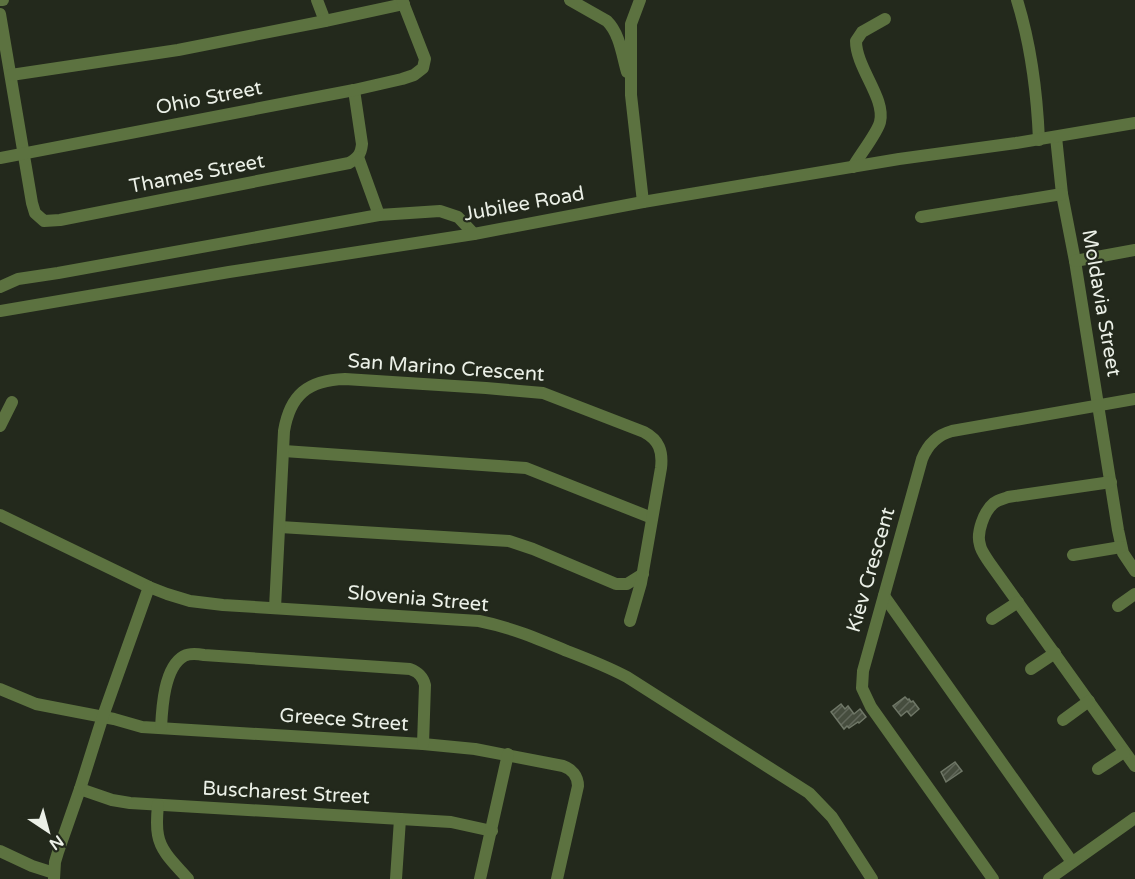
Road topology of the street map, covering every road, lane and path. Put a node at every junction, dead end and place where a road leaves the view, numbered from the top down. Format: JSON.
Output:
{"nodes":[{"id":1,"x":317,"y":0,"type":"edge"},
{"id":2,"x":570,"y":0,"type":"edge"},
{"id":3,"x":640,"y":0,"type":"edge"},
{"id":4,"x":1017,"y":0,"type":"edge"},
{"id":5,"x":403,"y":2,"type":"edge"},
{"id":6,"x":0,"y":14,"type":"edge"},
{"id":7,"x":885,"y":19,"type":"dead end"},
{"id":8,"x":324,"y":21,"type":"junction"},
{"id":9,"x":10,"y":75,"type":"junction"},
{"id":10,"x":631,"y":85,"type":"junction"},
{"id":11,"x":354,"y":90,"type":"junction"},
{"id":12,"x":1135,"y":123,"type":"edge"},
{"id":13,"x":1056,"y":137,"type":"junction"},
{"id":14,"x":1039,"y":140,"type":"junction"},
{"id":15,"x":24,"y":153,"type":"junction"},
{"id":16,"x":358,"y":157,"type":"junction"},
{"id":17,"x":0,"y":158,"type":"edge"},
{"id":18,"x":853,"y":166,"type":"junction"},
{"id":19,"x":1062,"y":194,"type":"junction"},
{"id":20,"x":643,"y":202,"type":"junction"},
{"id":21,"x":379,"y":215,"type":"junction"},
{"id":22,"x":921,"y":217,"type":"dead end"},
{"id":23,"x":474,"y":234,"type":"junction"},
{"id":24,"x":1135,"y":250,"type":"edge"},
{"id":25,"x":1076,"y":261,"type":"junction"},
{"id":26,"x":0,"y":287,"type":"edge"},
{"id":27,"x":0,"y":311,"type":"edge"},
{"id":28,"x":1135,"y":399,"type":"edge"},
{"id":29,"x":12,"y":402,"type":"dead end"},
{"id":30,"x":1099,"y":406,"type":"junction"},
{"id":31,"x":0,"y":426,"type":"edge"},
{"id":32,"x":284,"y":451,"type":"junction"},
{"id":33,"x":1111,"y":482,"type":"junction"},
{"id":34,"x":0,"y":515,"type":"edge"},
{"id":35,"x":652,"y":518,"type":"junction"},
{"id":36,"x":280,"y":527,"type":"junction"},
{"id":37,"x":1121,"y":547,"type":"junction"},
{"id":38,"x":1073,"y":555,"type":"dead end"},
{"id":39,"x":1135,"y":571,"type":"edge"},
{"id":40,"x":643,"y":574,"type":"junction"},
{"id":41,"x":149,"y":587,"type":"junction"},
{"id":42,"x":1135,"y":594,"type":"edge"},
{"id":43,"x":884,"y":596,"type":"junction"},
{"id":44,"x":1018,"y":602,"type":"junction"},
{"id":45,"x":1118,"y":606,"type":"dead end"},
{"id":46,"x":275,"y":608,"type":"junction"},
{"id":47,"x":992,"y":619,"type":"dead end"},
{"id":48,"x":630,"y":621,"type":"dead end"},
{"id":49,"x":1054,"y":653,"type":"junction"},
{"id":50,"x":1031,"y":669,"type":"dead end"},
{"id":51,"x":0,"y":689,"type":"edge"},
{"id":52,"x":1089,"y":701,"type":"junction"},
{"id":53,"x":103,"y":716,"type":"junction"},
{"id":54,"x":1063,"y":720,"type":"dead end"},
{"id":55,"x":161,"y":728,"type":"junction"},
{"id":56,"x":423,"y":744,"type":"junction"},
{"id":57,"x":1124,"y":752,"type":"junction"},
{"id":58,"x":508,"y":754,"type":"junction"},
{"id":59,"x":1135,"y":766,"type":"edge"},
{"id":60,"x":1098,"y":769,"type":"dead end"},
{"id":61,"x":80,"y":789,"type":"junction"},
{"id":62,"x":158,"y":805,"type":"junction"},
{"id":63,"x":1135,"y":818,"type":"edge"},
{"id":64,"x":400,"y":819,"type":"junction"},
{"id":65,"x":492,"y":831,"type":"junction"},
{"id":66,"x":0,"y":850,"type":"edge"},
{"id":67,"x":1072,"y":862,"type":"junction"},
{"id":68,"x":54,"y":876,"type":"edge"},
{"id":69,"x":188,"y":879,"type":"edge"},
{"id":70,"x":396,"y":879,"type":"edge"},
{"id":71,"x":480,"y":879,"type":"edge"},
{"id":72,"x":557,"y":879,"type":"edge"},
{"id":73,"x":872,"y":879,"type":"edge"},
{"id":74,"x":993,"y":879,"type":"edge"},
{"id":75,"x":1049,"y":879,"type":"edge"}],
"edges":[{"from":1,"to":8,"type":"street"},
{"from":2,"to":10,"type":"street"},
{"from":3,"to":10,"type":"street"},
{"from":4,"to":14,"type":"street"},
{"from":5,"to":8,"type":"street"},
{"from":5,"to":11,"type":"street","name":"Ohio Street"},
{"from":6,"to":9,"type":"street"},
{"from":7,"to":18,"type":"street"},
{"from":8,"to":9,"type":"street"},
{"from":9,"to":15,"type":"street"},
{"from":10,"to":20,"type":"street"},
{"from":11,"to":15,"type":"street","name":"Ohio Street"},
{"from":11,"to":16,"type":"street"},
{"from":12,"to":13,"type":"street","name":"Jubilee Road"},
{"from":13,"to":14,"type":"street","name":"Jubilee Road"},
{"from":13,"to":19,"type":"street","name":"Moldavia Street"},
{"from":14,"to":18,"type":"street","name":"Jubilee Road"},
{"from":15,"to":16,"type":"street","name":"Thames Street"},
{"from":15,"to":17,"type":"street","name":"Ohio Street"},
{"from":16,"to":21,"type":"street"},
{"from":18,"to":20,"type":"street","name":"Jubilee Road"},
{"from":19,"to":22,"type":"street"},
{"from":19,"to":25,"type":"street","name":"Moldavia Street"},
{"from":20,"to":23,"type":"street","name":"Jubilee Road"},
{"from":21,"to":23,"type":"street"},
{"from":21,"to":26,"type":"street"},
{"from":23,"to":27,"type":"street","name":"Jubilee Road"},
{"from":24,"to":25,"type":"street"},
{"from":25,"to":30,"type":"street","name":"Moldavia Street"},
{"from":28,"to":30,"type":"street","name":"Kiev Crescent"},
{"from":29,"to":31,"type":"street"},
{"from":30,"to":33,"type":"street","name":"Moldavia Street"},
{"from":30,"to":43,"type":"street","name":"Kiev Crescent"},
{"from":32,"to":35,"type":"street"},
{"from":32,"to":35,"type":"street","name":"San Marino Crescent"},
{"from":32,"to":36,"type":"street","name":"San Marino Crescent"},
{"from":33,"to":37,"type":"street","name":"Moldavia Street"},
{"from":33,"to":44,"type":"street"},
{"from":34,"to":41,"type":"street","name":"Slovenia Street"},
{"from":35,"to":40,"type":"street","name":"San Marino Crescent"},
{"from":36,"to":40,"type":"street"},
{"from":36,"to":46,"type":"street","name":"San Marino Crescent"},
{"from":37,"to":38,"type":"street"},
{"from":37,"to":39,"type":"street","name":"Moldavia Street"},
{"from":40,"to":48,"type":"street","name":"San Marino Crescent"},
{"from":41,"to":46,"type":"street","name":"Slovenia Street"},
{"from":41,"to":53,"type":"street"},
{"from":42,"to":45,"type":"street"},
{"from":43,"to":67,"type":"street"},
{"from":43,"to":74,"type":"street","name":"Kiev Crescent"},
{"from":44,"to":47,"type":"street"},
{"from":44,"to":49,"type":"street"},
{"from":46,"to":73,"type":"street","name":"Slovenia Street"},
{"from":49,"to":50,"type":"street"},
{"from":49,"to":52,"type":"street"},
{"from":51,"to":53,"type":"street","name":"Greece Street"},
{"from":52,"to":54,"type":"street"},
{"from":52,"to":57,"type":"street"},
{"from":53,"to":55,"type":"street","name":"Greece Street"},
{"from":53,"to":61,"type":"street"},
{"from":55,"to":56,"type":"street","name":"Greece Street"},
{"from":55,"to":56,"type":"street"},
{"from":56,"to":58,"type":"street","name":"Greece Street"},
{"from":57,"to":59,"type":"street"},
{"from":57,"to":60,"type":"street"},
{"from":58,"to":65,"type":"street"},
{"from":58,"to":72,"type":"street","name":"Greece Street"},
{"from":61,"to":62,"type":"street","name":"Buscharest Street"},
{"from":61,"to":68,"type":"street"},
{"from":62,"to":64,"type":"street","name":"Buscharest Street"},
{"from":62,"to":69,"type":"street"},
{"from":63,"to":67,"type":"street"},
{"from":64,"to":65,"type":"street","name":"Buscharest Street"},
{"from":64,"to":70,"type":"street"},
{"from":65,"to":71,"type":"street"},
{"from":66,"to":68,"type":"street"},
{"from":67,"to":75,"type":"street"}]}
